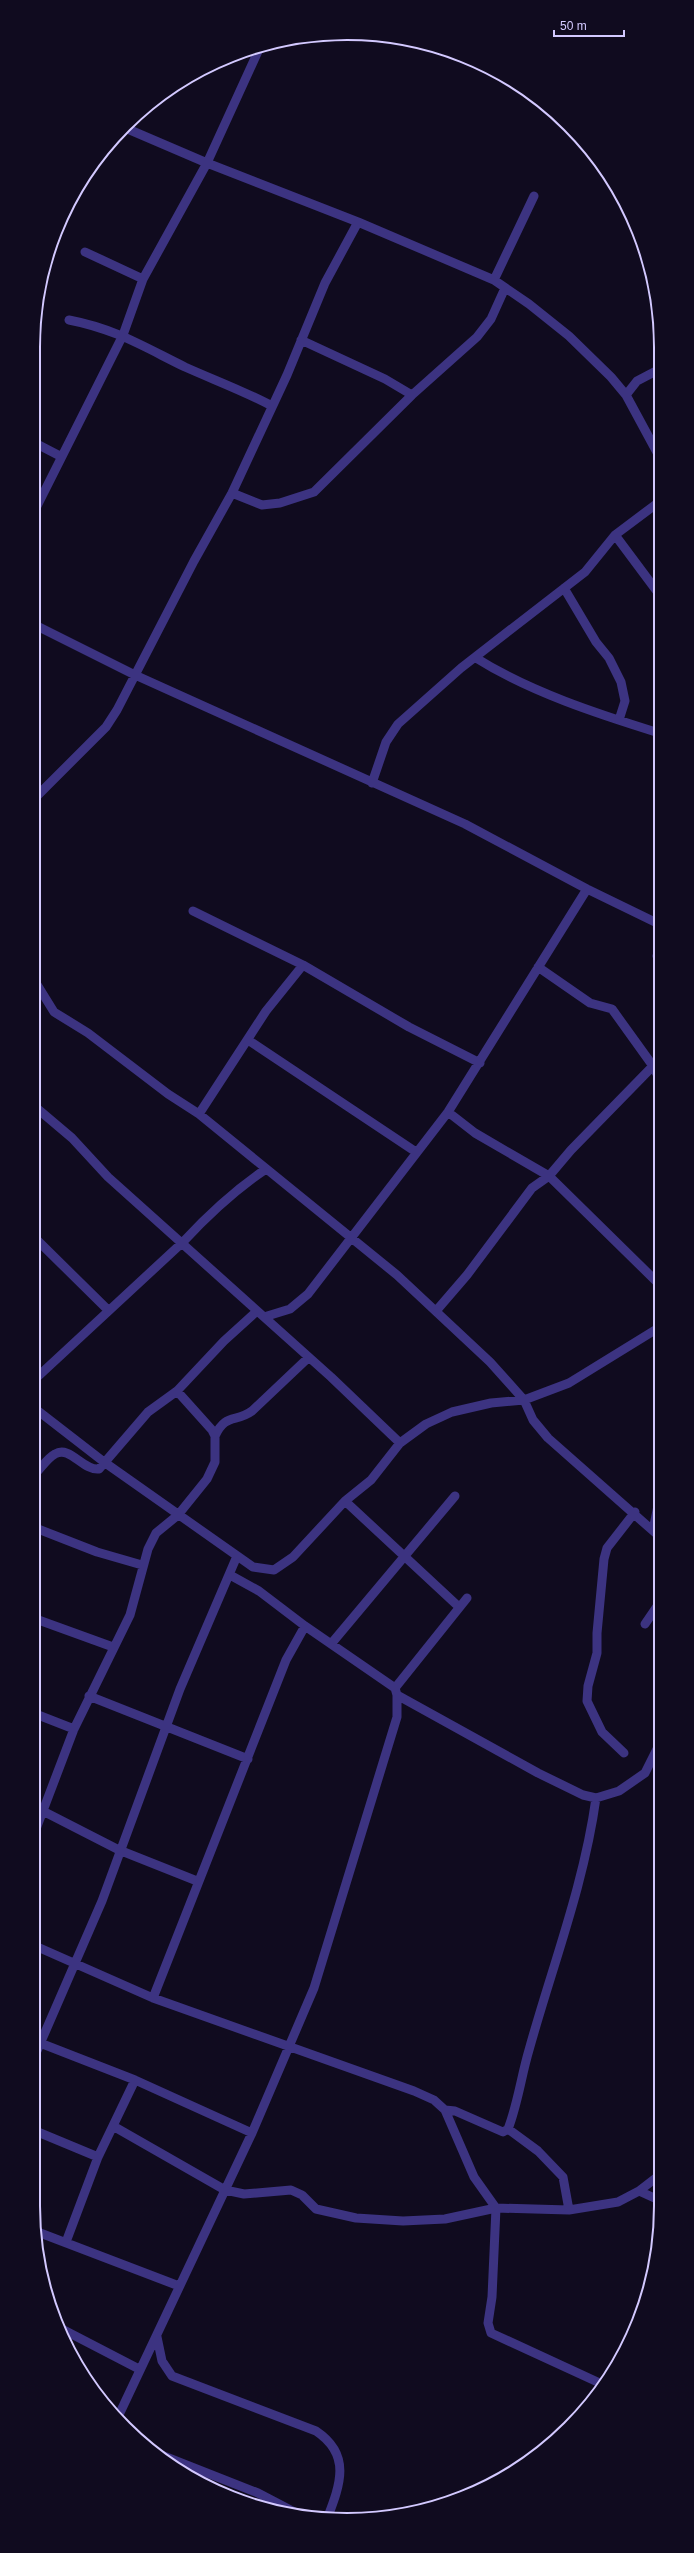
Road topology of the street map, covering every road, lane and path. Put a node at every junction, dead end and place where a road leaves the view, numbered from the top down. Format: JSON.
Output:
{"nodes":[{"id":1,"x":257,"y":53,"type":"edge"},
{"id":2,"x":130,"y":130,"type":"edge"},
{"id":3,"x":207,"y":163,"type":"junction"},
{"id":4,"x":534,"y":196,"type":"dead end"},
{"id":5,"x":358,"y":222,"type":"junction"},
{"id":6,"x":85,"y":252,"type":"dead end"},
{"id":7,"x":144,"y":279,"type":"junction"},
{"id":8,"x":494,"y":280,"type":"junction"},
{"id":9,"x":506,"y":288,"type":"junction"},
{"id":10,"x":69,"y":320,"type":"dead end"},
{"id":11,"x":123,"y":335,"type":"junction"},
{"id":12,"x":301,"y":340,"type":"junction"},
{"id":13,"x":654,"y":372,"type":"edge"},
{"id":14,"x":412,"y":395,"type":"junction"},
{"id":15,"x":626,"y":395,"type":"junction"},
{"id":16,"x":272,"y":406,"type":"junction"},
{"id":17,"x":40,"y":446,"type":"edge"},
{"id":18,"x":654,"y":448,"type":"edge"},
{"id":19,"x":60,"y":456,"type":"junction"},
{"id":20,"x":232,"y":493,"type":"junction"},
{"id":21,"x":40,"y":499,"type":"edge"},
{"id":22,"x":654,"y":506,"type":"edge"},
{"id":23,"x":615,"y":536,"type":"junction"},
{"id":24,"x":654,"y":587,"type":"edge"},
{"id":25,"x":564,"y":588,"type":"junction"},
{"id":26,"x":40,"y":628,"type":"edge"},
{"id":27,"x":476,"y":658,"type":"junction"},
{"id":28,"x":135,"y":675,"type":"junction"},
{"id":29,"x":619,"y":720,"type":"junction"},
{"id":30,"x":654,"y":731,"type":"edge"},
{"id":31,"x":372,"y":783,"type":"junction"},
{"id":32,"x":40,"y":792,"type":"edge"},
{"id":33,"x":587,"y":889,"type":"junction"},
{"id":34,"x":193,"y":911,"type":"dead end"},
{"id":35,"x":654,"y":922,"type":"edge"},
{"id":36,"x":303,"y":965,"type":"junction"},
{"id":37,"x":538,"y":967,"type":"junction"},
{"id":38,"x":40,"y":989,"type":"edge"},
{"id":39,"x":248,"y":1040,"type":"junction"},
{"id":40,"x":480,"y":1063,"type":"junction"},
{"id":41,"x":653,"y":1066,"type":"joint"},
{"id":42,"x":40,"y":1111,"type":"edge"},
{"id":43,"x":448,"y":1112,"type":"junction"},
{"id":44,"x":199,"y":1114,"type":"junction"},
{"id":45,"x":416,"y":1152,"type":"junction"},
{"id":46,"x":266,"y":1169,"type":"junction"},
{"id":47,"x":549,"y":1176,"type":"junction"},
{"id":48,"x":353,"y":1238,"type":"junction"},
{"id":49,"x":183,"y":1242,"type":"junction"},
{"id":50,"x":40,"y":1243,"type":"edge"},
{"id":51,"x":654,"y":1279,"type":"edge"},
{"id":52,"x":108,"y":1310,"type":"junction"},
{"id":53,"x":436,"y":1311,"type":"junction"},
{"id":54,"x":260,"y":1314,"type":"junction"},
{"id":55,"x":654,"y":1331,"type":"edge"},
{"id":56,"x":308,"y":1358,"type":"junction"},
{"id":57,"x":40,"y":1375,"type":"edge"},
{"id":58,"x":176,"y":1391,"type":"junction"},
{"id":59,"x":524,"y":1400,"type":"junction"},
{"id":60,"x":40,"y":1412,"type":"edge"},
{"id":61,"x":215,"y":1436,"type":"junction"},
{"id":62,"x":400,"y":1443,"type":"junction"},
{"id":63,"x":104,"y":1462,"type":"junction"},
{"id":64,"x":40,"y":1469,"type":"edge"},
{"id":65,"x":455,"y":1496,"type":"dead end"},
{"id":66,"x":345,"y":1501,"type":"junction"},
{"id":67,"x":635,"y":1512,"type":"junction"},
{"id":68,"x":178,"y":1515,"type":"junction"},
{"id":69,"x":654,"y":1525,"type":"edge"},
{"id":70,"x":40,"y":1530,"type":"edge"},
{"id":71,"x":653,"y":1530,"type":"joint"},
{"id":72,"x":405,"y":1555,"type":"junction"},
{"id":73,"x":237,"y":1556,"type":"junction"},
{"id":74,"x":142,"y":1565,"type":"junction"},
{"id":75,"x":230,"y":1575,"type":"junction"},
{"id":76,"x":467,"y":1598,"type":"dead end"},
{"id":77,"x":459,"y":1607,"type":"junction"},
{"id":78,"x":654,"y":1611,"type":"edge"},
{"id":79,"x":40,"y":1621,"type":"edge"},
{"id":80,"x":645,"y":1624,"type":"dead end"},
{"id":81,"x":305,"y":1626,"type":"junction"},
{"id":82,"x":331,"y":1644,"type":"junction"},
{"id":83,"x":113,"y":1647,"type":"junction"},
{"id":84,"x":396,"y":1692,"type":"junction"},
{"id":85,"x":88,"y":1696,"type":"junction"},
{"id":86,"x":40,"y":1716,"type":"edge"},
{"id":87,"x":167,"y":1725,"type":"junction"},
{"id":88,"x":74,"y":1729,"type":"junction"},
{"id":89,"x":624,"y":1753,"type":"dead end"},
{"id":90,"x":654,"y":1756,"type":"edge"},
{"id":91,"x":248,"y":1758,"type":"junction"},
{"id":92,"x":596,"y":1798,"type":"junction"},
{"id":93,"x":40,"y":1810,"type":"edge"},
{"id":94,"x":43,"y":1811,"type":"junction"},
{"id":95,"x":40,"y":1819,"type":"edge"},
{"id":96,"x":119,"y":1850,"type":"junction"},
{"id":97,"x":197,"y":1881,"type":"junction"},
{"id":98,"x":40,"y":1948,"type":"edge"},
{"id":99,"x":76,"y":1963,"type":"junction"},
{"id":100,"x":153,"y":1998,"type":"junction"},
{"id":101,"x":40,"y":2043,"type":"joint"},
{"id":102,"x":287,"y":2046,"type":"junction"},
{"id":103,"x":135,"y":2080,"type":"junction"},
{"id":104,"x":445,"y":2110,"type":"junction"},
{"id":105,"x":113,"y":2126,"type":"junction"},
{"id":106,"x":508,"y":2129,"type":"junction"},
{"id":107,"x":40,"y":2133,"type":"edge"},
{"id":108,"x":252,"y":2133,"type":"junction"},
{"id":109,"x":98,"y":2157,"type":"junction"},
{"id":110,"x":654,"y":2179,"type":"edge"},
{"id":111,"x":225,"y":2190,"type":"junction"},
{"id":112,"x":639,"y":2191,"type":"junction"},
{"id":113,"x":654,"y":2198,"type":"edge"},
{"id":114,"x":496,"y":2208,"type":"junction"},
{"id":115,"x":569,"y":2210,"type":"junction"},
{"id":116,"x":42,"y":2233,"type":"edge"},
{"id":117,"x":66,"y":2242,"type":"junction"},
{"id":118,"x":179,"y":2286,"type":"junction"},
{"id":119,"x":67,"y":2332,"type":"edge"},
{"id":120,"x":156,"y":2337,"type":"junction"},
{"id":121,"x":139,"y":2369,"type":"junction"},
{"id":122,"x":598,"y":2382,"type":"edge"},
{"id":123,"x":120,"y":2412,"type":"edge"},
{"id":124,"x":175,"y":2461,"type":"edge"},
{"id":125,"x":283,"y":2506,"type":"edge"},
{"id":126,"x":329,"y":2512,"type":"edge"}],
"edges":[{"from":1,"to":3,"type":"street"},
{"from":2,"to":3,"type":"street"},
{"from":3,"to":5,"type":"street"},
{"from":3,"to":7,"type":"street"},
{"from":4,"to":8,"type":"street"},
{"from":5,"to":8,"type":"street"},
{"from":5,"to":12,"type":"street"},
{"from":6,"to":7,"type":"street"},
{"from":7,"to":11,"type":"street"},
{"from":8,"to":9,"type":"street"},
{"from":9,"to":14,"type":"street"},
{"from":9,"to":15,"type":"street"},
{"from":10,"to":11,"type":"street"},
{"from":11,"to":16,"type":"street"},
{"from":11,"to":19,"type":"street"},
{"from":12,"to":14,"type":"street"},
{"from":12,"to":16,"type":"street"},
{"from":13,"to":15,"type":"street"},
{"from":14,"to":20,"type":"street"},
{"from":15,"to":18,"type":"street"},
{"from":16,"to":20,"type":"street"},
{"from":17,"to":19,"type":"street"},
{"from":19,"to":21,"type":"street"},
{"from":20,"to":28,"type":"street"},
{"from":22,"to":23,"type":"street"},
{"from":23,"to":24,"type":"street"},
{"from":23,"to":25,"type":"street"},
{"from":25,"to":27,"type":"street"},
{"from":25,"to":29,"type":"street"},
{"from":26,"to":28,"type":"street"},
{"from":27,"to":29,"type":"street"},
{"from":27,"to":31,"type":"street"},
{"from":28,"to":31,"type":"street"},
{"from":28,"to":32,"type":"street"},
{"from":29,"to":30,"type":"street"},
{"from":31,"to":33,"type":"street"},
{"from":33,"to":35,"type":"street"},
{"from":33,"to":37,"type":"street"},
{"from":34,"to":36,"type":"street"},
{"from":36,"to":39,"type":"street"},
{"from":36,"to":40,"type":"street"},
{"from":37,"to":40,"type":"street"},
{"from":37,"to":41,"type":"street"},
{"from":38,"to":44,"type":"street"},
{"from":39,"to":44,"type":"street"},
{"from":39,"to":45,"type":"street"},
{"from":40,"to":43,"type":"street"},
{"from":41,"to":47,"type":"street"},
{"from":42,"to":49,"type":"street"},
{"from":43,"to":45,"type":"street"},
{"from":43,"to":47,"type":"street"},
{"from":44,"to":46,"type":"street"},
{"from":45,"to":48,"type":"street"},
{"from":46,"to":48,"type":"street"},
{"from":46,"to":49,"type":"street"},
{"from":47,"to":51,"type":"street"},
{"from":47,"to":53,"type":"street"},
{"from":48,"to":53,"type":"street"},
{"from":48,"to":54,"type":"street"},
{"from":49,"to":52,"type":"street"},
{"from":49,"to":54,"type":"street"},
{"from":50,"to":52,"type":"street"},
{"from":52,"to":57,"type":"street"},
{"from":53,"to":59,"type":"street"},
{"from":54,"to":56,"type":"street"},
{"from":54,"to":58,"type":"street"},
{"from":55,"to":59,"type":"street"},
{"from":56,"to":61,"type":"street"},
{"from":56,"to":62,"type":"street"},
{"from":58,"to":61,"type":"street"},
{"from":58,"to":63,"type":"street"},
{"from":59,"to":62,"type":"street"},
{"from":59,"to":67,"type":"street"},
{"from":60,"to":63,"type":"street"},
{"from":61,"to":68,"type":"street"},
{"from":62,"to":66,"type":"street"},
{"from":63,"to":64,"type":"street"},
{"from":63,"to":68,"type":"street"},
{"from":65,"to":72,"type":"street"},
{"from":66,"to":72,"type":"street"},
{"from":66,"to":73,"type":"street"},
{"from":67,"to":71,"type":"street"},
{"from":67,"to":89,"type":"street"},
{"from":68,"to":73,"type":"street"},
{"from":68,"to":74,"type":"street"},
{"from":69,"to":71,"type":"street"},
{"from":70,"to":74,"type":"street"},
{"from":72,"to":77,"type":"street"},
{"from":72,"to":82,"type":"street"},
{"from":73,"to":75,"type":"street"},
{"from":74,"to":83,"type":"street"},
{"from":75,"to":81,"type":"street"},
{"from":75,"to":87,"type":"street"},
{"from":76,"to":77,"type":"street"},
{"from":77,"to":84,"type":"street"},
{"from":78,"to":80,"type":"street"},
{"from":79,"to":83,"type":"street"},
{"from":81,"to":82,"type":"street"},
{"from":81,"to":91,"type":"street"},
{"from":82,"to":84,"type":"street"},
{"from":83,"to":85,"type":"street"},
{"from":84,"to":92,"type":"street"},
{"from":84,"to":102,"type":"street"},
{"from":85,"to":87,"type":"street"},
{"from":85,"to":88,"type":"street"},
{"from":86,"to":88,"type":"street"},
{"from":87,"to":91,"type":"street"},
{"from":87,"to":96,"type":"street"},
{"from":88,"to":94,"type":"street"},
{"from":90,"to":92,"type":"street"},
{"from":91,"to":97,"type":"street"},
{"from":92,"to":106,"type":"street"},
{"from":93,"to":94,"type":"street"},
{"from":94,"to":95,"type":"street"},
{"from":94,"to":96,"type":"street"},
{"from":96,"to":97,"type":"street"},
{"from":96,"to":99,"type":"street"},
{"from":97,"to":100,"type":"street"},
{"from":98,"to":99,"type":"street"},
{"from":99,"to":100,"type":"street"},
{"from":99,"to":101,"type":"street"},
{"from":100,"to":102,"type":"street"},
{"from":101,"to":103,"type":"street"},
{"from":102,"to":104,"type":"street"},
{"from":102,"to":108,"type":"street"},
{"from":103,"to":105,"type":"street"},
{"from":103,"to":108,"type":"street"},
{"from":104,"to":106,"type":"street"},
{"from":104,"to":114,"type":"street"},
{"from":105,"to":109,"type":"street"},
{"from":105,"to":111,"type":"street"},
{"from":106,"to":115,"type":"street"},
{"from":107,"to":109,"type":"street"},
{"from":108,"to":111,"type":"street"},
{"from":109,"to":117,"type":"street"},
{"from":110,"to":112,"type":"street"},
{"from":111,"to":114,"type":"street"},
{"from":111,"to":118,"type":"street"},
{"from":112,"to":113,"type":"street"},
{"from":112,"to":115,"type":"street"},
{"from":114,"to":115,"type":"street"},
{"from":114,"to":122,"type":"street"},
{"from":116,"to":117,"type":"street"},
{"from":117,"to":118,"type":"street"},
{"from":118,"to":120,"type":"street"},
{"from":119,"to":121,"type":"street"},
{"from":120,"to":121,"type":"street"},
{"from":120,"to":126,"type":"street"},
{"from":121,"to":123,"type":"street"},
{"from":124,"to":125,"type":"street"}]}
